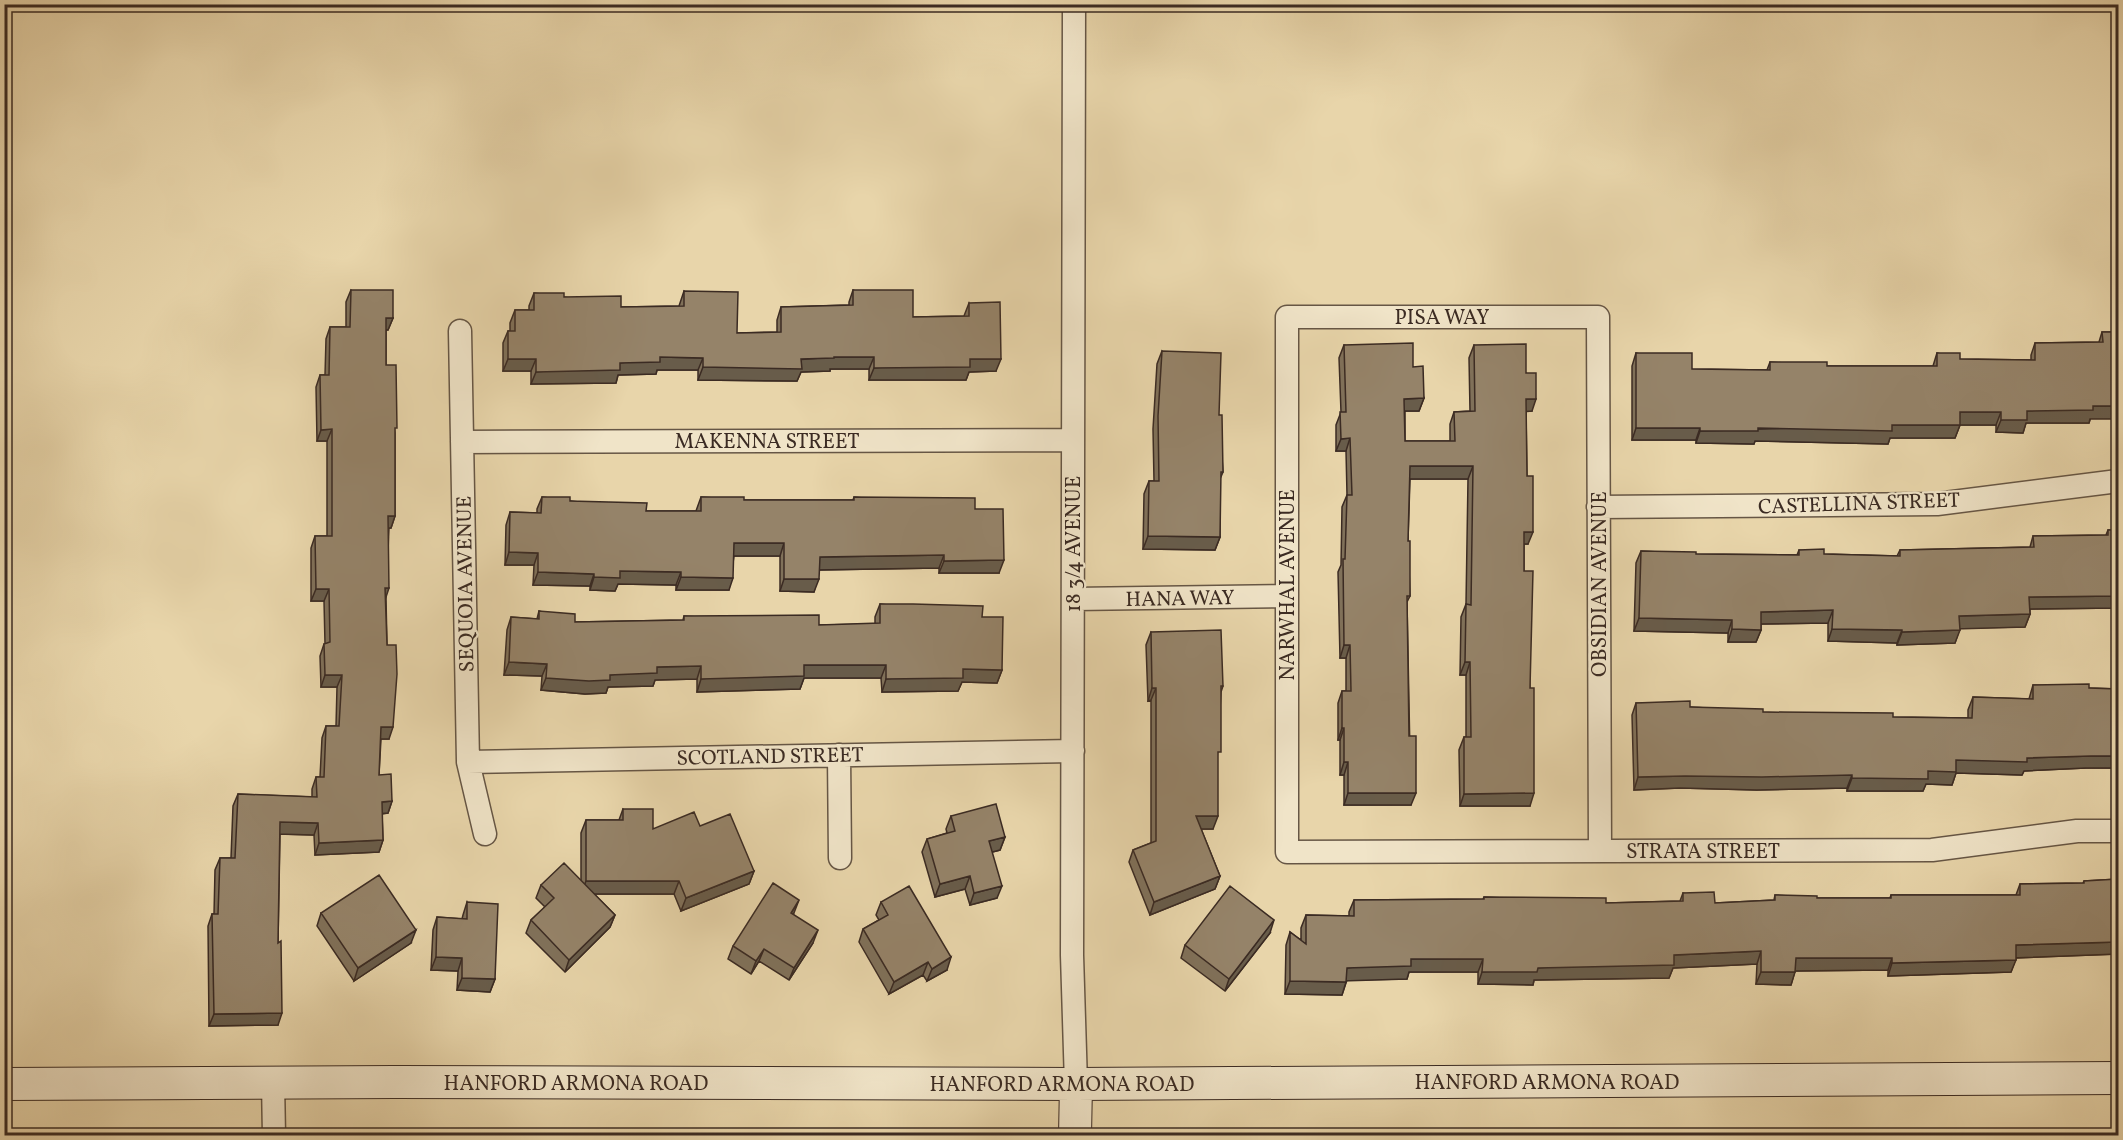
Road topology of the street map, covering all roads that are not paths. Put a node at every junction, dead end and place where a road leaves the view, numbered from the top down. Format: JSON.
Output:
{"nodes":[{"id":1,"x":1074,"y":4,"type":"edge"},
{"id":2,"x":1287,"y":317,"type":"joint"},
{"id":3,"x":1598,"y":317,"type":"joint"},
{"id":4,"x":460,"y":331,"type":"dead end"},
{"id":5,"x":1073,"y":440,"type":"junction"},
{"id":6,"x":462,"y":442,"type":"junction"},
{"id":7,"x":2118,"y":481,"type":"edge"},
{"id":8,"x":1598,"y":507,"type":"junction"},
{"id":9,"x":1287,"y":596,"type":"junction"},
{"id":10,"x":1074,"y":599,"type":"junction"},
{"id":11,"x":1073,"y":751,"type":"junction"},
{"id":12,"x":839,"y":755,"type":"junction"},
{"id":13,"x":468,"y":762,"type":"junction"},
{"id":14,"x":2118,"y":831,"type":"edge"},
{"id":15,"x":485,"y":834,"type":"dead end"},
{"id":16,"x":1600,"y":851,"type":"junction"},
{"id":17,"x":1287,"y":852,"type":"joint"},
{"id":18,"x":840,"y":858,"type":"dead end"},
{"id":19,"x":2118,"y":1078,"type":"edge"},
{"id":20,"x":273,"y":1082,"type":"junction"},
{"id":21,"x":4,"y":1084,"type":"edge"},
{"id":22,"x":1076,"y":1084,"type":"junction"},
{"id":23,"x":274,"y":1136,"type":"edge"},
{"id":24,"x":1075,"y":1136,"type":"edge"}],
"edges":[{"from":1,"to":5,"type":"street","name":"18 3/4 AVENUE"},
{"from":2,"to":3,"type":"street","name":"PISA WAY"},
{"from":2,"to":9,"type":"street","name":"NARWHAL AVENUE"},
{"from":3,"to":8,"type":"street","name":"OBSIDIAN AVENUE"},
{"from":4,"to":6,"type":"street","name":"SEQUOIA AVENUE"},
{"from":5,"to":6,"type":"street","name":"MAKENNA STREET"},
{"from":5,"to":10,"type":"street","name":"18 3/4 AVENUE"},
{"from":6,"to":13,"type":"street","name":"SEQUOIA AVENUE"},
{"from":7,"to":8,"type":"street","name":"CASTELLINA STREET"},
{"from":8,"to":16,"type":"street","name":"OBSIDIAN AVENUE"},
{"from":9,"to":10,"type":"street","name":"HANA WAY"},
{"from":9,"to":17,"type":"street","name":"NARWHAL AVENUE"},
{"from":10,"to":11,"type":"street","name":"18 3/4 AVENUE"},
{"from":11,"to":12,"type":"street","name":"SCOTLAND STREET"},
{"from":11,"to":22,"type":"street","name":"18 3/4 AVENUE"},
{"from":12,"to":13,"type":"street","name":"SCOTLAND STREET"},
{"from":12,"to":18,"type":"street"},
{"from":13,"to":15,"type":"street","name":"SEQUOIA AVENUE"},
{"from":14,"to":16,"type":"street","name":"STRATA STREET"},
{"from":16,"to":17,"type":"street","name":"STRATA STREET"},
{"from":19,"to":22,"type":"main road","name":"HANFORD ARMONA ROAD"},
{"from":20,"to":21,"type":"main road","name":"HANFORD ARMONA ROAD"},
{"from":20,"to":22,"type":"main road","name":"HANFORD ARMONA ROAD"},
{"from":20,"to":23,"type":"street"},
{"from":22,"to":24,"type":"main road"}]}
